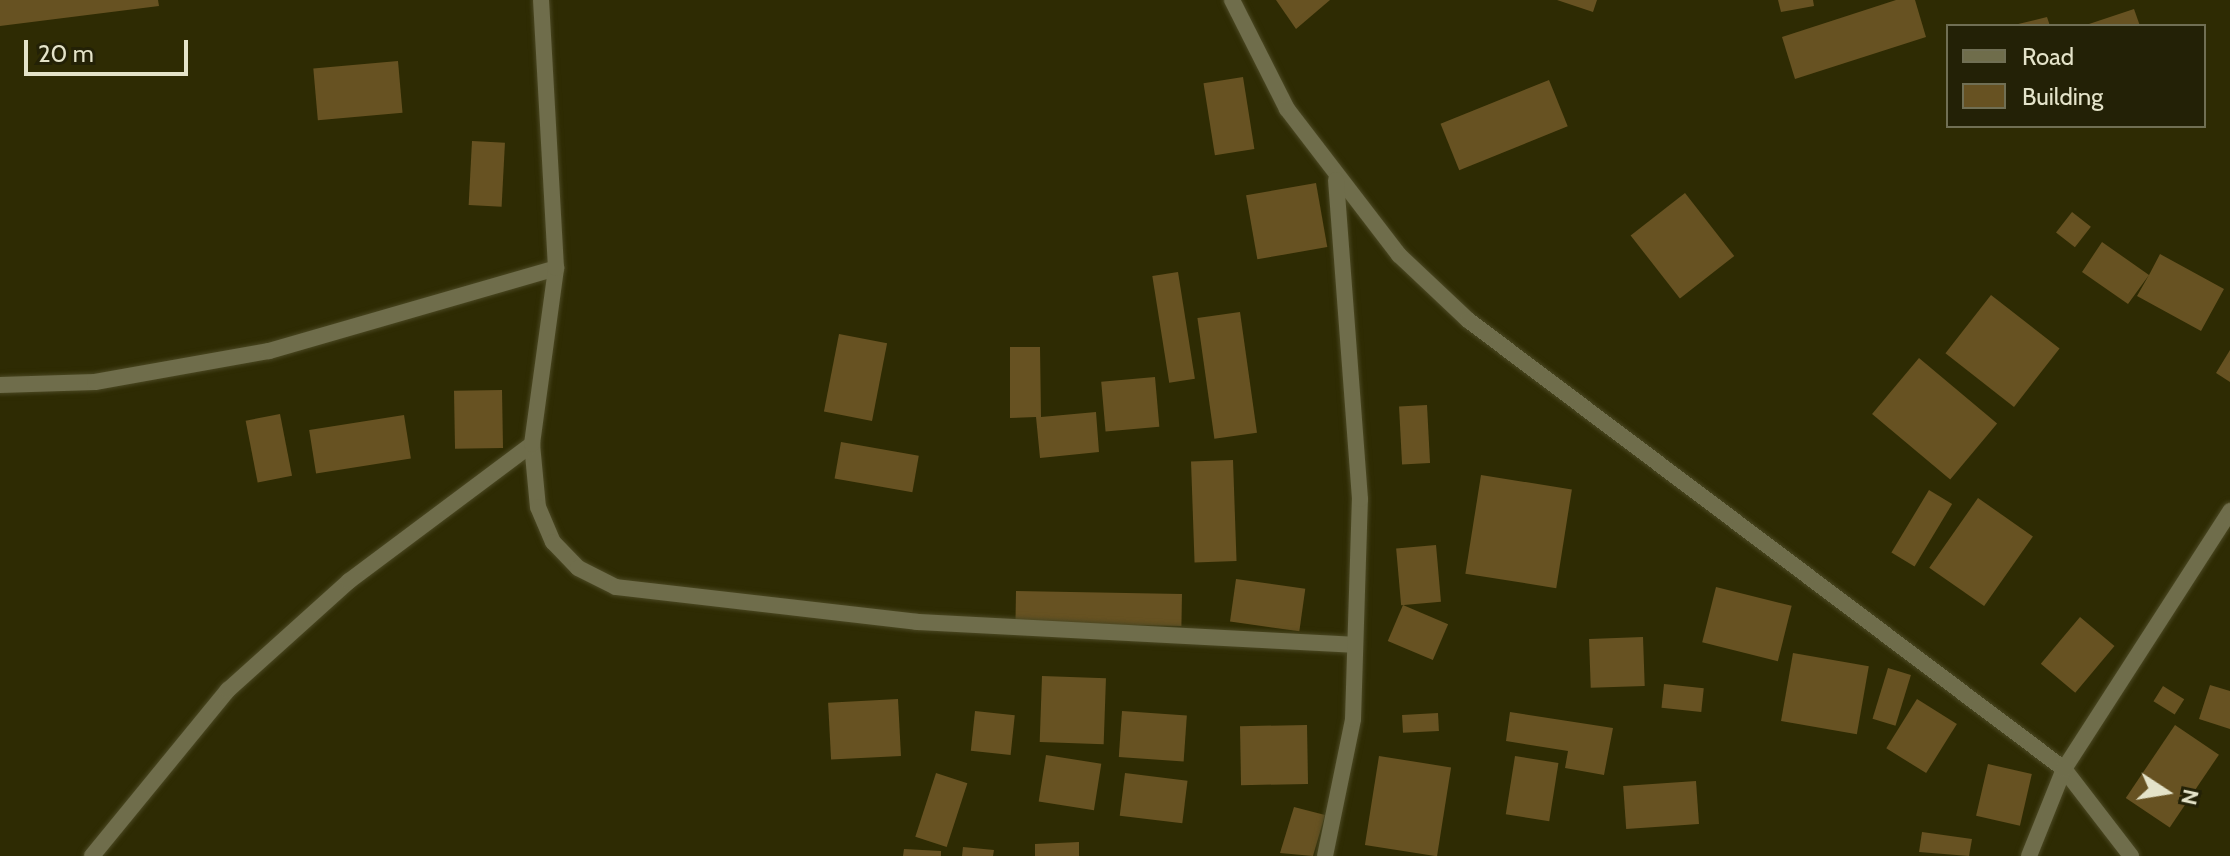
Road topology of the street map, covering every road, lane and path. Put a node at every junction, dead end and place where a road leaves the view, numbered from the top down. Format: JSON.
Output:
{"nodes":[{"id":1,"x":541,"y":0,"type":"edge"},
{"id":2,"x":1232,"y":0,"type":"edge"},
{"id":3,"x":1336,"y":180,"type":"junction"},
{"id":4,"x":556,"y":268,"type":"junction"},
{"id":5,"x":0,"y":385,"type":"edge"},
{"id":6,"x":532,"y":444,"type":"junction"},
{"id":7,"x":2230,"y":511,"type":"edge"},
{"id":8,"x":1354,"y":645,"type":"junction"},
{"id":9,"x":2064,"y":769,"type":"junction"},
{"id":10,"x":92,"y":856,"type":"edge"},
{"id":11,"x":1325,"y":856,"type":"edge"},
{"id":12,"x":2029,"y":856,"type":"edge"},
{"id":13,"x":2131,"y":856,"type":"edge"}],
"edges":[{"from":1,"to":4,"type":"street"},
{"from":2,"to":3,"type":"street"},
{"from":3,"to":8,"type":"street"},
{"from":3,"to":9,"type":"street"},
{"from":4,"to":5,"type":"street"},
{"from":4,"to":6,"type":"street"},
{"from":6,"to":8,"type":"street"},
{"from":6,"to":10,"type":"street"},
{"from":7,"to":9,"type":"street"},
{"from":8,"to":11,"type":"street"},
{"from":9,"to":12,"type":"street"},
{"from":9,"to":13,"type":"street"}]}
